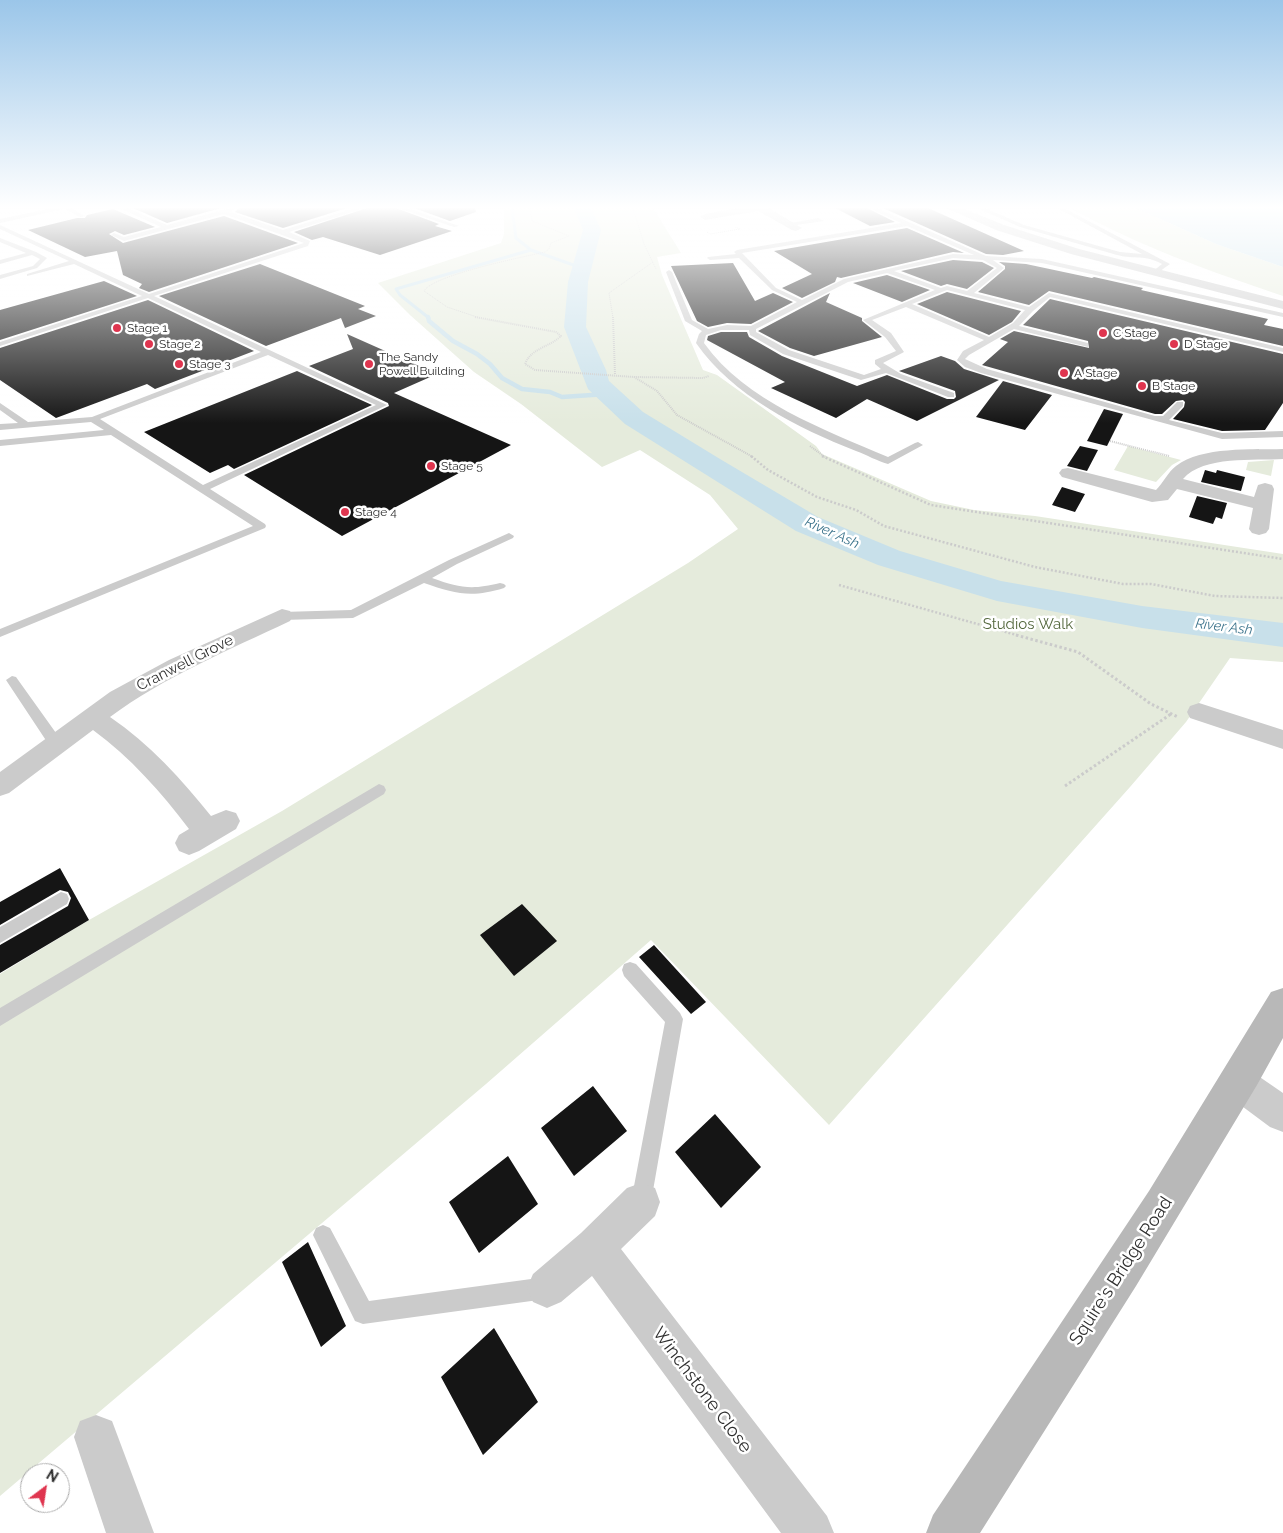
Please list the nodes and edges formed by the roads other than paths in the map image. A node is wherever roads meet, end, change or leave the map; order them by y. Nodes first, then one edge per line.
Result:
1 (112, 280) edge
2 (202, 280) edge
3 (672, 280) edge
4 (764, 280) edge
5 (848, 280) edge
6 (912, 280) edge
7 (986, 280) edge
8 (1125, 280) edge
9 (1180, 280) edge
10 (941, 290) junction
11 (969, 293) junction
12 (149, 297) junction
13 (802, 302) junction
14 (905, 304) junction
15 (1283, 305) edge
16 (1030, 308) junction
17 (1283, 315) edge
18 (1014, 327) junction
19 (752, 328) junction
20 (707, 332) junction
21 (990, 340) junction
22 (0, 344) edge
23 (1084, 345) dead end
24 (1283, 350) edge
25 (268, 352) junction
26 (886, 370) junction
27 (951, 395) dead end
28 (1180, 404) dead end
29 (0, 406) edge
30 (93, 419) junction
31 (1155, 419) junction
32 (27, 425) junction
33 (0, 427) edge
34 (111, 432) junction
35 (1283, 434) edge
36 (0, 443) edge
37 (918, 445) dead end
38 (1283, 454) edge
39 (1068, 473) dead end
40 (1173, 482) junction
41 (202, 489) junction
42 (1259, 529) dead end
43 (509, 536) dead end
44 (424, 579) junction
45 (500, 586) dead end
46 (282, 616) joint
47 (0, 634) edge
48 (12, 680) dead end
49 (1199, 712) road end
50 (93, 718) junction
51 (1283, 740) edge
52 (56, 744) junction
53 (0, 786) edge
54 (379, 790) dead end
55 (208, 832) dead end
56 (62, 900) dead end
57 (0, 936) edge
58 (630, 970) dead end
59 (1283, 1004) edge
60 (0, 1018) edge
61 (1239, 1083) junction
62 (1283, 1114) edge
63 (641, 1202) joint
64 (323, 1235) dead end
65 (595, 1247) junction
66 (547, 1288) joint
67 (96, 1438) dead end
68 (130, 1533) edge
69 (810, 1533) edge
70 (951, 1533) edge

1 - 12 lane
2 - 12 lane
3 - 20 lane
4 - 13 lane
5 - 13 lane
6 - 10 lane
7 - 11 lane
8 - 17 lane
9 - 15 street
10 - 11 lane
10 - 14 lane
11 - 16 lane
12 - 22 lane
12 - 25 lane
13 - 19 lane
14 - 21 lane
14 - 26 lane
16 - 18 lane
16 - 24 lane
18 - 21 lane
18 - 23 lane
19 - 20 lane
19 - 26 lane
20 - 37 lane
21 - 31 lane
25 - 30 lane
25 - 41 lane
26 - 27 lane
28 - 31 lane
29 - 32 lane
30 - 32 lane
30 - 34 lane
31 - 35 lane
32 - 33 lane
34 - 36 lane
34 - 41 lane
38 - 40 street
39 - 40 street
40 - 42 street
41 - 47 lane
43 - 44 lane
44 - 45 lane
44 - 46 lane
46 - 50 street, Cranwell Grove
48 - 52 lane
49 - 51 street
50 - 52 street, Cranwell Grove
50 - 55 street
52 - 53 street, Cranwell Grove
54 - 60 lane
56 - 57 lane
58 - 63 lane
59 - 61 street, Squire's Bridge Road
61 - 62 street
61 - 70 street, Squire's Bridge Road
63 - 65 street
64 - 66 lane
65 - 66 street
65 - 69 street, Winchstone Close
67 - 68 street

